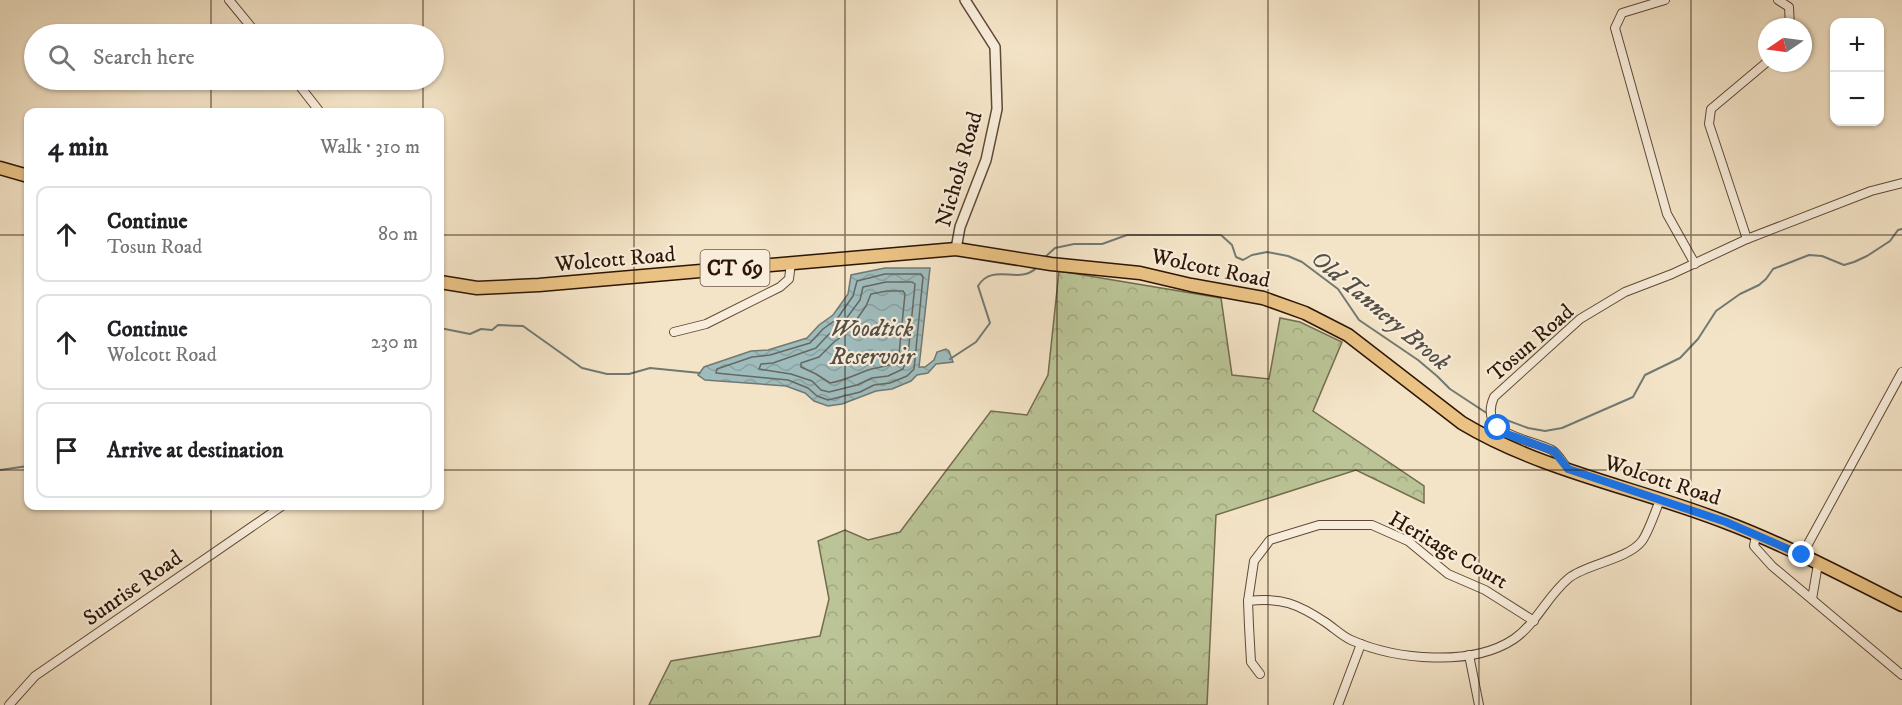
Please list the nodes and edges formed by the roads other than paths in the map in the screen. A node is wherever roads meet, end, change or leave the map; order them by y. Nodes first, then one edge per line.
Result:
1 (229, 0) edge
2 (965, 0) edge
3 (1665, 0) edge
4 (1778, 0) edge
5 (1790, 18) edge
6 (249, 24) edge
7 (1758, 70) edge
8 (303, 90) edge
9 (317, 108) edge
10 (0, 168) edge
11 (24, 175) edge
12 (1902, 183) edge
13 (1747, 239) junction
14 (956, 249) junction
15 (791, 263) junction
16 (1695, 264) junction
17 (444, 283) edge
18 (674, 332) dead end
19 (1902, 372) edge
20 (1568, 469) junction
21 (1660, 500) junction
22 (276, 510) edge
23 (1756, 535) junction
24 (1802, 555) junction
25 (1818, 564) junction
26 (1812, 599) junction
27 (1248, 601) junction
28 (1902, 605) edge
29 (1534, 621) junction
30 (1361, 644) junction
31 (1469, 655) junction
32 (1260, 674) dead end
33 (1902, 675) edge
34 (9, 705) edge
35 (1338, 705) edge
36 (1479, 705) edge

1 - 6 street
2 - 14 street, Nichols Road
3 - 16 street
4 - 5 street
7 - 13 street
8 - 9 street
10 - 11 main road
12 - 13 street, Tosun Road
13 - 16 street, Tosun Road
14 - 15 main road, Wolcott Road / CT 69
14 - 20 main road, Wolcott Road / CT 69
15 - 17 main road, Wolcott Road / CT 69
15 - 18 street
16 - 20 street, Tosun Road
19 - 24 street
20 - 21 main road, Wolcott Road / CT 69
21 - 23 main road, Wolcott Road / CT 69
21 - 29 street
22 - 34 street, Sunrise Road
23 - 24 main road, Wolcott Road / CT 69
23 - 26 street
24 - 25 main road, Wolcott Road / CT 69
25 - 26 street
25 - 28 main road, Wolcott Road / CT 69
26 - 33 street
27 - 29 street, Heritage Court
27 - 30 street
27 - 32 street, Heritage Court
29 - 31 street
30 - 31 street
30 - 35 street
31 - 36 street

